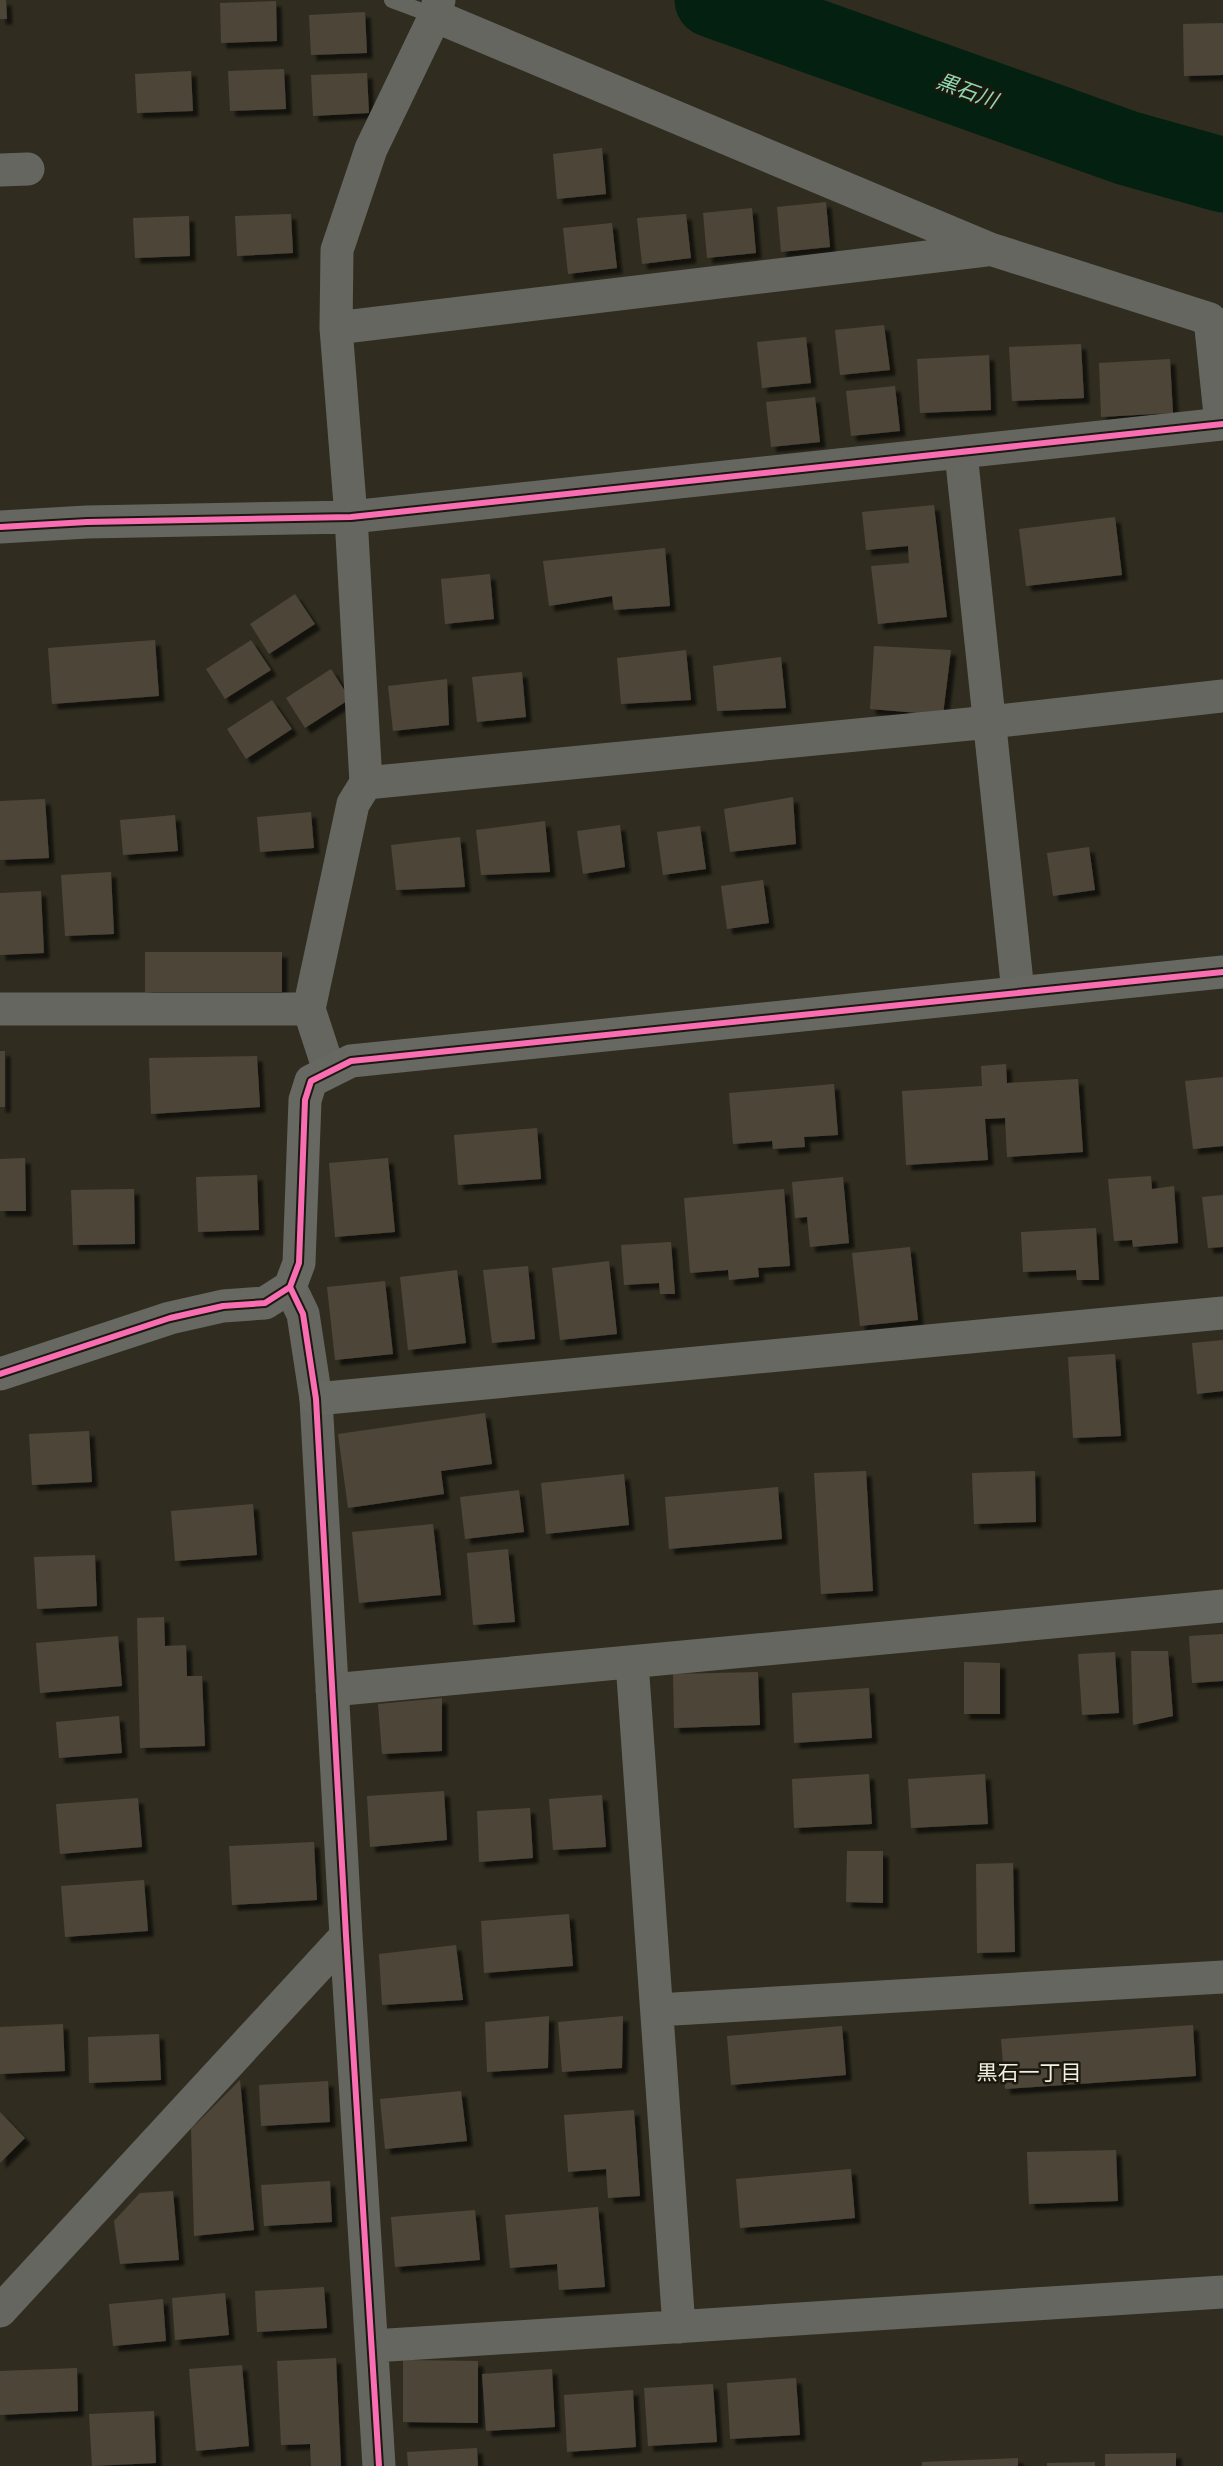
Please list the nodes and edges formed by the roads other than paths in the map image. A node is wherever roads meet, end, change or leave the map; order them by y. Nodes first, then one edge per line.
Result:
1 (392, 0) edge
2 (437, 8) edge
3 (990, 249) junction
4 (336, 328) junction
5 (1222, 424) edge
6 (961, 453) junction
7 (351, 517) junction
8 (0, 527) edge
9 (1223, 696) edge
10 (990, 722) junction
11 (366, 783) junction
12 (1223, 972) edge
13 (1018, 992) junction
14 (0, 1009) edge
15 (309, 1009) junction
16 (329, 1070) junction
17 (290, 1287) junction
18 (1223, 1313) edge
19 (0, 1374) edge
20 (316, 1399) junction
21 (1223, 1606) edge
22 (632, 1662) junction
23 (332, 1690) junction
24 (346, 1936) junction
25 (1223, 1977) edge
26 (657, 2010) junction
27 (1223, 2292) edge
28 (4, 2300) edge
29 (679, 2327) junction
30 (373, 2346) junction
31 (379, 2466) edge

1 - 2 lane
2 - 3 street
2 - 4 street
3 - 4 street
3 - 5 street
4 - 7 street
5 - 6 street
6 - 7 street
6 - 10 street
7 - 8 street
7 - 11 street
9 - 10 street
10 - 11 street
10 - 13 street
11 - 15 street
12 - 13 street
13 - 16 street
14 - 15 street
15 - 16 street
16 - 17 street
17 - 19 street
17 - 20 street
18 - 20 street
20 - 23 street
21 - 22 street
22 - 23 street
22 - 26 street
23 - 24 street
24 - 28 street
24 - 30 street
25 - 26 street
26 - 29 street
27 - 29 street
29 - 30 street
30 - 31 street

